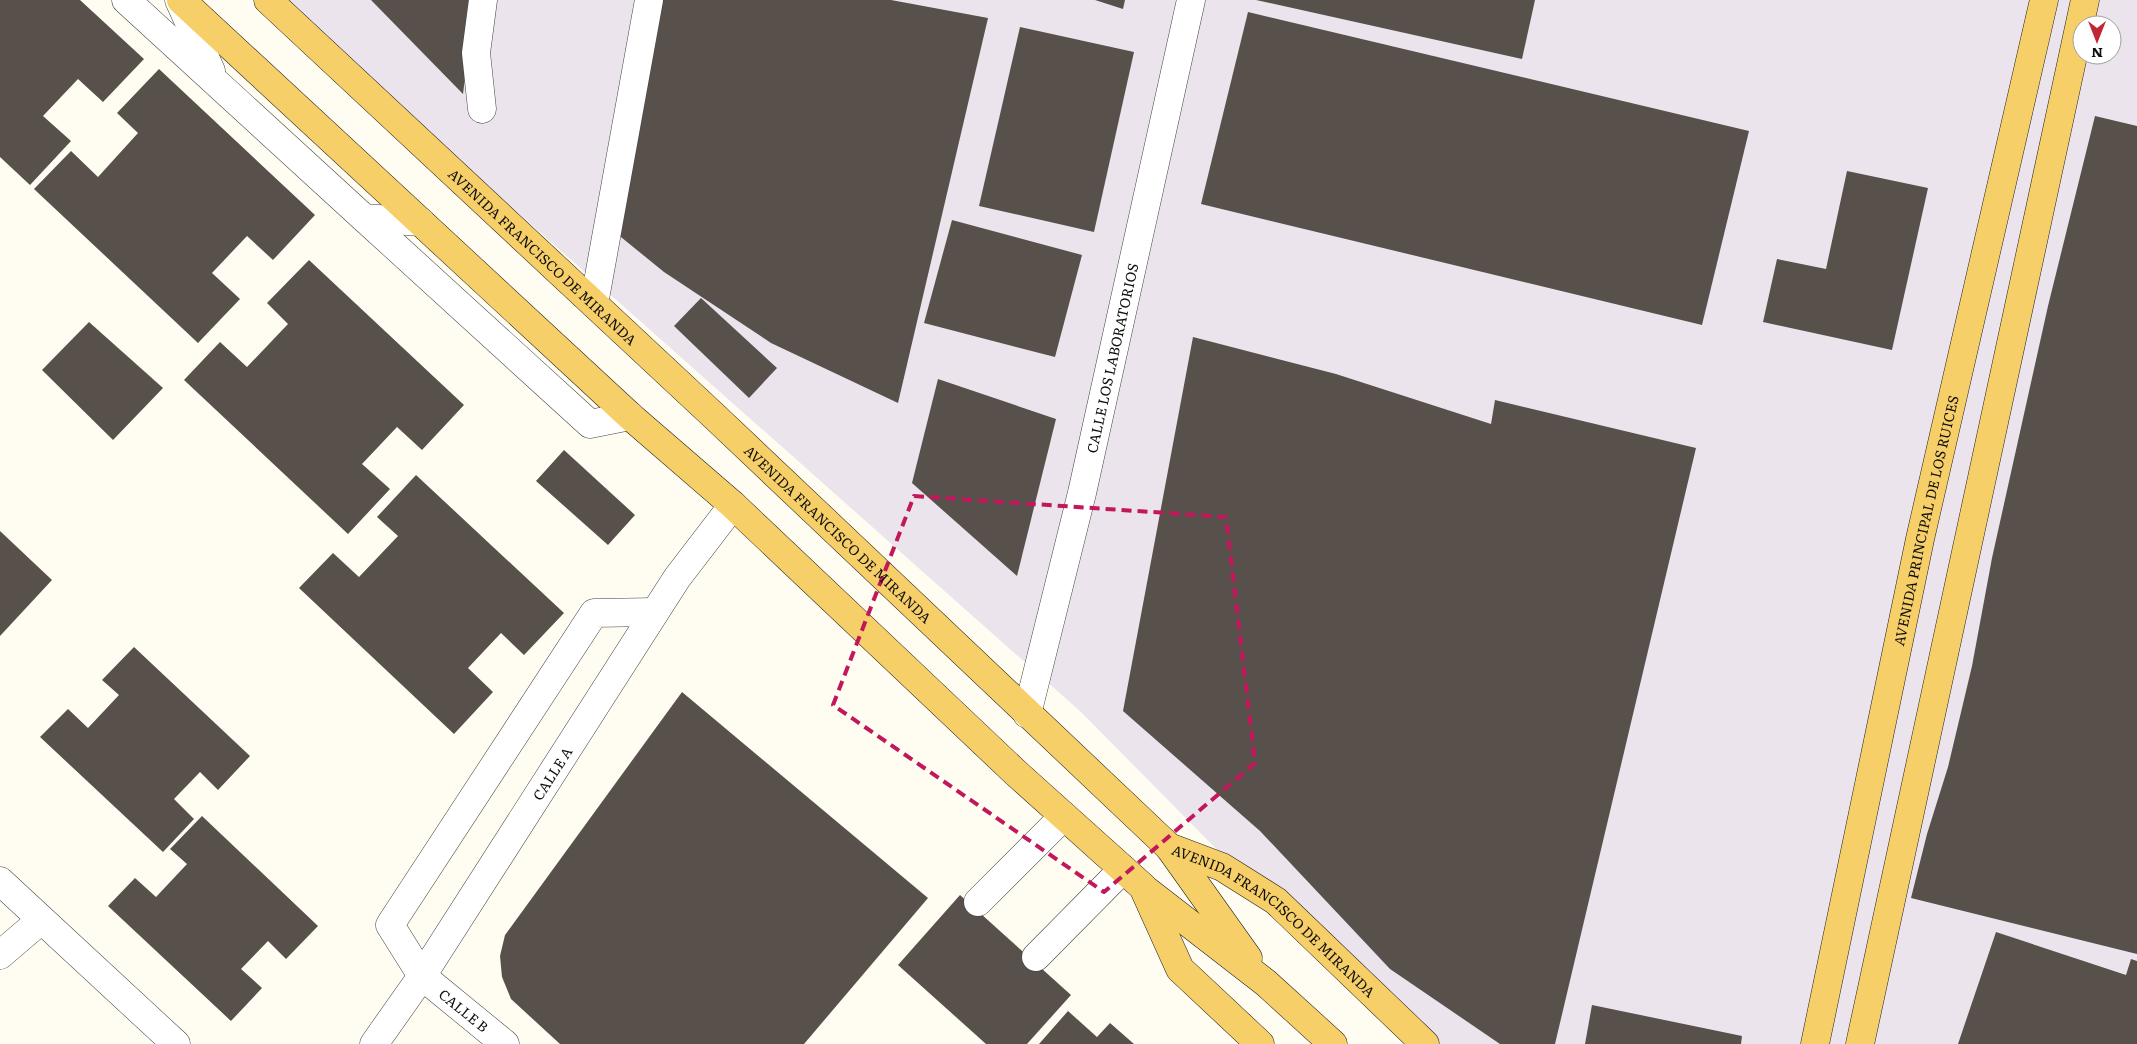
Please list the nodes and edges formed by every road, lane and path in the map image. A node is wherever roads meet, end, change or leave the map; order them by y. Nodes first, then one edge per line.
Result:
1 (126, 0) edge
2 (180, 0) edge
3 (268, 0) edge
4 (483, 0) edge
5 (649, 0) edge
6 (1191, 0) edge
7 (2044, 0) edge
8 (2084, 0) edge
9 (216, 82) junction
10 (482, 109) dead end
11 (364, 218) junction
12 (421, 222) junction
13 (594, 304) junction
14 (630, 416) junction
15 (733, 505) junction
16 (655, 612) junction
17 (1028, 714) junction
18 (1064, 816) junction
19 (1169, 847) junction
20 (1123, 869) junction
21 (0, 881) edge
22 (1143, 887) junction
23 (978, 902) dead end
24 (41, 920) junction
25 (0, 955) edge
26 (1036, 957) dead end
27 (422, 976) junction
28 (1266, 983) junction
29 (176, 1044) edge
30 (374, 1044) edge
31 (505, 1044) edge
32 (1260, 1044) edge
33 (1333, 1044) edge
34 (1425, 1044) edge
35 (1815, 1044) edge
36 (1860, 1044) edge

1 - 9 street
2 - 9 street
2 - 12 main road
3 - 13 main road, AVENIDA FRANCISCO DE MIRANDA
4 - 10 street
5 - 13 street
6 - 17 street, CALLE LOS LABORATORIOS
7 - 35 main road, AVENIDA PRINCIPAL DE LOS RUICES
8 - 36 main road
9 - 11 street
11 - 12 street
11 - 14 street
12 - 14 main road
13 - 17 main road, AVENIDA FRANCISCO DE MIRANDA
14 - 15 main road
15 - 16 street, CALLE A
15 - 18 main road
16 - 27 street, CALLE A
16 - 27 street, CALLE B
17 - 19 main road, AVENIDA FRANCISCO DE MIRANDA
18 - 20 main road
18 - 23 street
19 - 28 main road
19 - 34 main road, AVENIDA FRANCISCO DE MIRANDA
20 - 22 main road
20 - 26 street
21 - 24 street
22 - 28 main road
22 - 32 main road
24 - 25 street
24 - 29 street
27 - 30 street, CALLE A
27 - 31 street, CALLE B
28 - 33 main road

